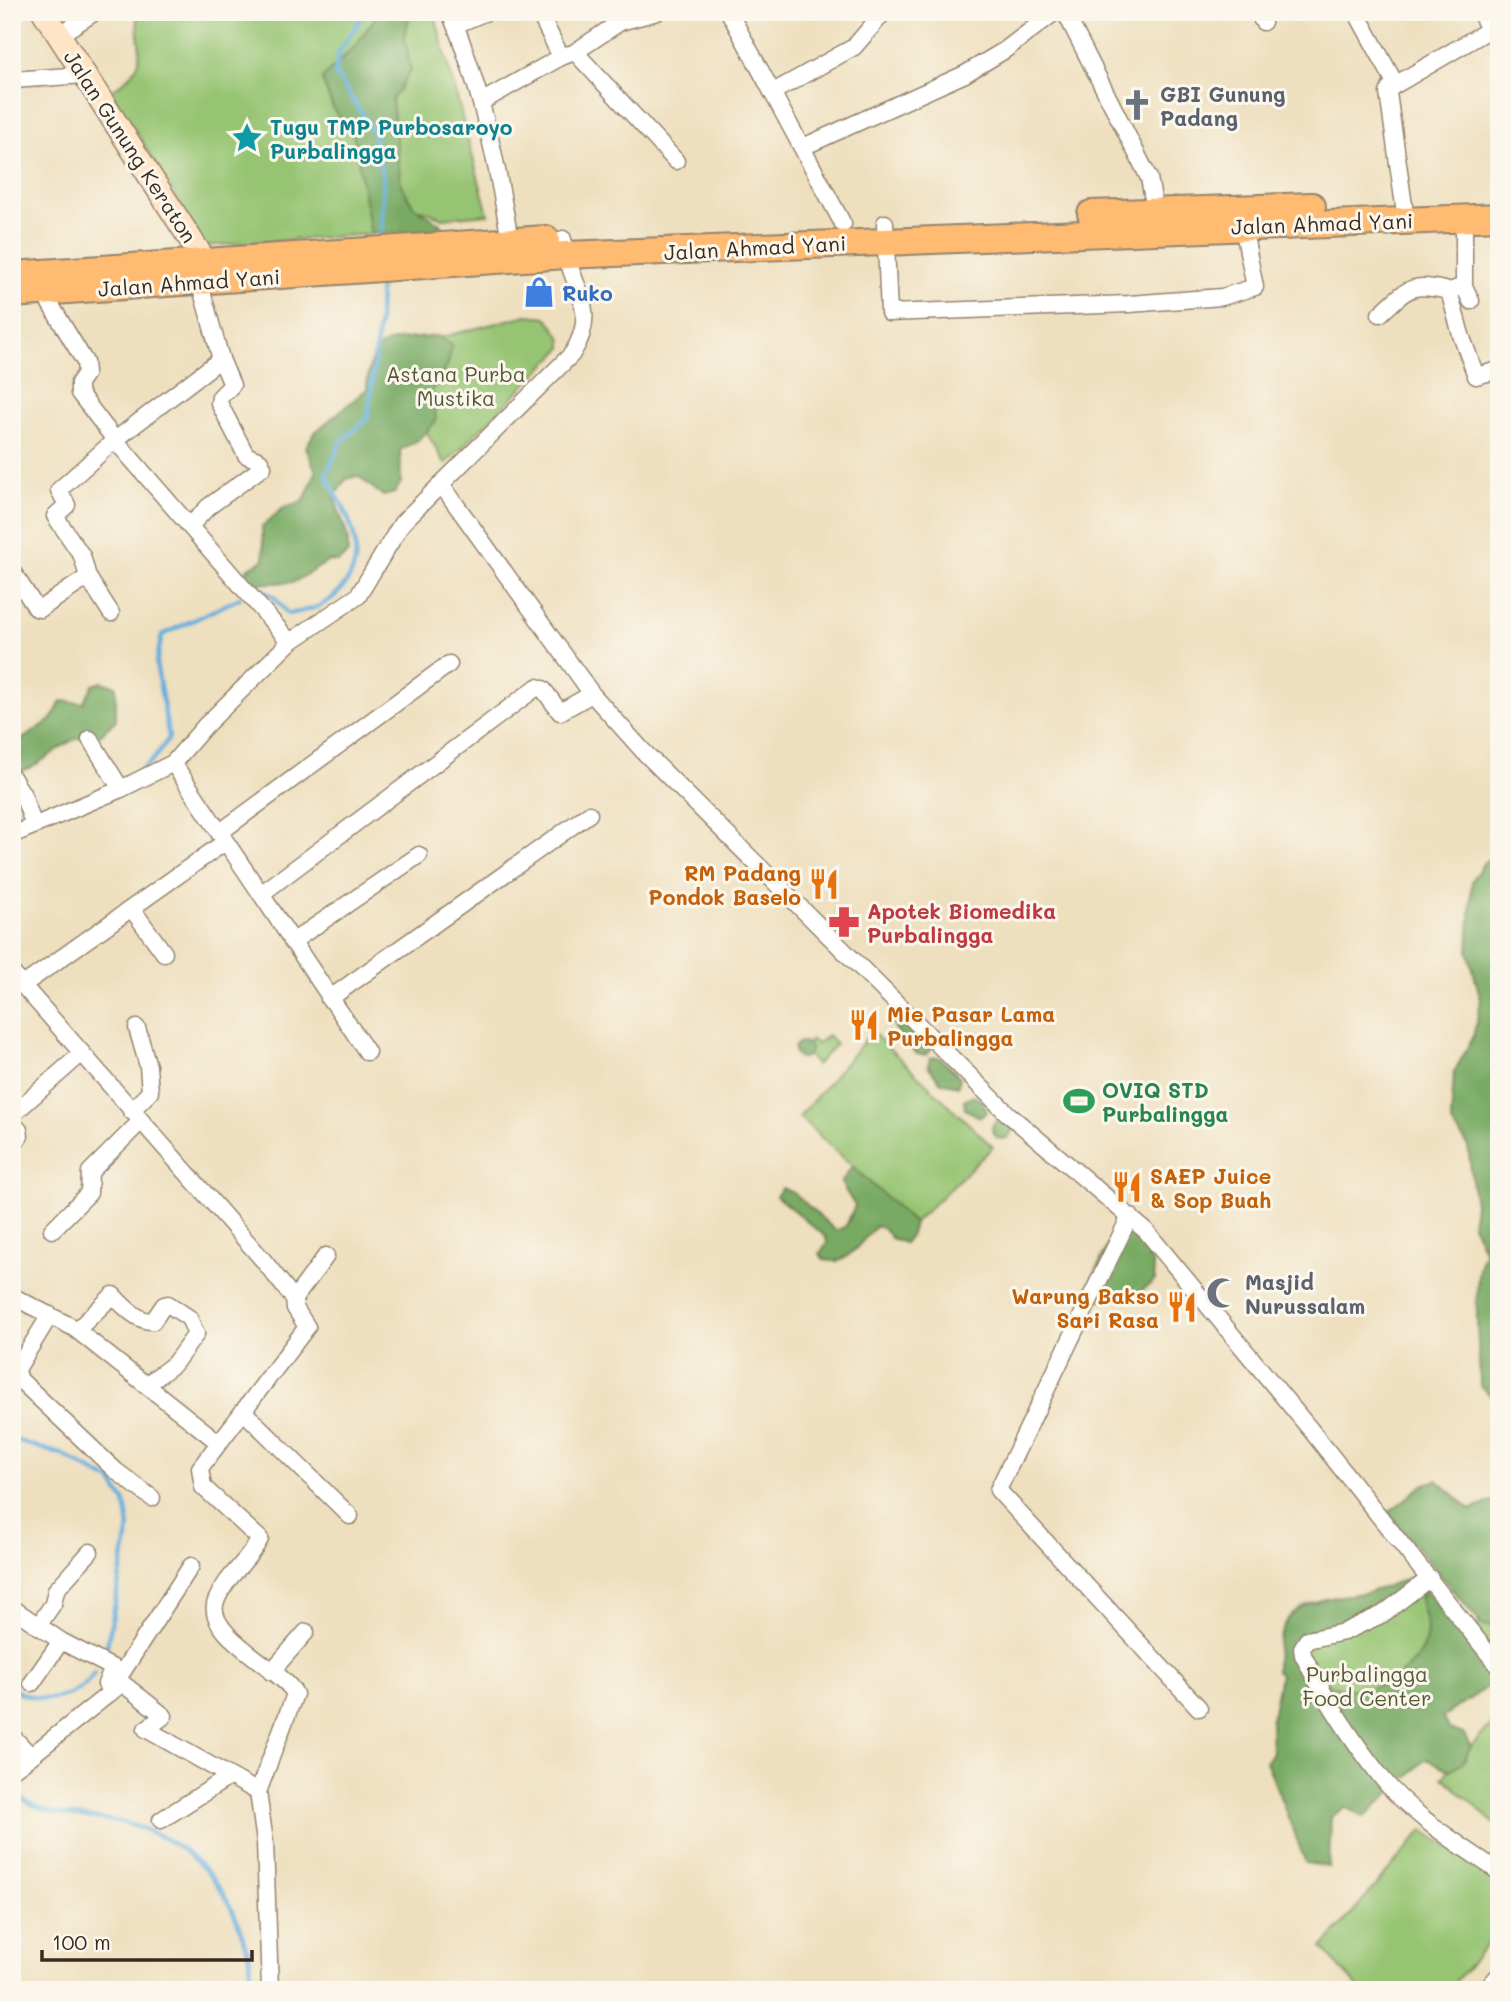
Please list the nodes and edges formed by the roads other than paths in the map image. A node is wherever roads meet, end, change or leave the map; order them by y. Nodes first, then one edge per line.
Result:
1 (44, 12) edge
2 (95, 12) edge
3 (485, 12) edge
4 (539, 12) edge
5 (657, 12) edge
6 (729, 12) edge
7 (884, 12) edge
8 (1055, 12) edge
9 (1065, 12) edge
10 (1356, 12) edge
11 (1480, 12) edge
12 (453, 19) edge
13 (1494, 27) edge
14 (59, 35) junction
15 (568, 55) junction
16 (85, 75) junction
17 (12, 80) edge
18 (1395, 83) junction
19 (773, 92) junction
20 (482, 101) junction
21 (803, 147) junction
22 (676, 161) dead end
23 (1499, 198) edge
24 (1405, 211) junction
25 (1255, 217) junction
26 (1499, 217) edge
27 (1464, 218) junction
28 (1157, 221) junction
29 (842, 224) junction
30 (886, 232) junction
31 (510, 241) junction
32 (565, 247) junction
33 (376, 259) junction
34 (207, 274) junction
35 (12, 275) edge
36 (1457, 288) junction
37 (43, 292) junction
38 (12, 294) edge
39 (1471, 301) dead end
40 (1380, 314) dead end
41 (221, 359) junction
42 (1499, 370) edge
43 (116, 440) junction
44 (441, 484) junction
45 (190, 526) junction
46 (12, 571) edge
47 (88, 577) junction
48 (111, 612) dead end
49 (290, 642) junction
50 (449, 664) dead end
51 (592, 694) junction
52 (90, 739) dead end
53 (173, 763) junction
54 (12, 777) edge
55 (118, 785) junction
56 (589, 814) dead end
57 (32, 820) junction
58 (12, 835) edge
59 (222, 837) junction
60 (419, 855) dead end
61 (261, 894) junction
62 (132, 909) junction
63 (292, 942) junction
64 (164, 953) dead end
65 (18, 979) edge
66 (329, 999) junction
67 (137, 1028) dead end
68 (367, 1052) dead end
69 (82, 1053) junction
70 (12, 1115) edge
71 (135, 1116) junction
72 (12, 1123) edge
73 (12, 1147) edge
74 (1130, 1216) junction
75 (52, 1230) dead end
76 (326, 1256) dead end
77 (12, 1296) edge
78 (294, 1299) junction
79 (50, 1315) junction
80 (77, 1331) junction
81 (146, 1385) junction
82 (243, 1411) junction
83 (218, 1442) junction
84 (152, 1498) dead end
85 (350, 1516) dead end
86 (90, 1552) dead end
87 (191, 1566) dead end
88 (1430, 1578) junction
89 (12, 1608) edge
90 (38, 1626) junction
91 (306, 1632) dead end
92 (61, 1641) junction
93 (1499, 1667) edge
94 (113, 1668) junction
95 (271, 1672) junction
96 (32, 1683) dead end
97 (110, 1693) junction
98 (1199, 1708) dead end
99 (12, 1736) edge
100 (31, 1756) junction
101 (12, 1770) edge
102 (229, 1777) junction
103 (258, 1792) junction
104 (161, 1820) dead end
105 (1499, 1872) edge
106 (1499, 1975) edge
107 (270, 1990) edge
108 (1486, 1990) edge

1 - 14 street, Jalan Gunung Keraton
2 - 14 street
3 - 12 street
4 - 15 street
5 - 15 street
6 - 19 street
7 - 19 street
8 - 21 street
9 - 28 street
10 - 18 street
11 - 13 street
12 - 20 street
13 - 18 street
14 - 16 street, Jalan Gunung Keraton
15 - 20 street
15 - 22 street
16 - 17 street
16 - 34 street, Jalan Gunung Keraton
18 - 24 street
19 - 21 street
20 - 31 street
21 - 29 street
23 - 24 main road, Jalan Ahmad Yani
24 - 25 main road, Jalan Ahmad Yani
24 - 27 main road, Jalan Ahmad Yani
25 - 28 main road, Jalan Ahmad Yani
25 - 30 street
26 - 27 main road, Jalan Ahmad Yani
27 - 36 street
28 - 30 main road, Jalan Ahmad Yani
29 - 30 main road, Jalan Ahmad Yani
29 - 32 main road, Jalan Ahmad Yani
30 - 32 main road, Jalan Ahmad Yani
31 - 32 main road, Jalan Ahmad Yani
31 - 33 main road, Jalan Ahmad Yani
32 - 33 main road, Jalan Ahmad Yani
32 - 44 street
33 - 34 main road, Jalan Ahmad Yani
34 - 35 main road, Jalan Ahmad Yani
34 - 37 main road, Jalan Ahmad Yani
34 - 41 street
36 - 39 street
36 - 40 street
36 - 42 street
37 - 38 main road, Jalan Ahmad Yani
37 - 43 street
41 - 43 street
41 - 45 street
43 - 45 street
43 - 47 street
44 - 49 street
44 - 51 street
45 - 49 street
46 - 47 street
47 - 48 street
49 - 53 street
50 - 59 street
51 - 61 street
51 - 74 street
52 - 55 street
53 - 55 street
53 - 59 street
54 - 57 street
55 - 57 street
56 - 66 street
57 - 58 street
59 - 61 street
59 - 62 street
60 - 63 street
61 - 63 street
62 - 64 street
62 - 65 street
63 - 66 street
65 - 69 street
66 - 68 street
67 - 71 street
69 - 70 street
69 - 71 street
71 - 75 street
71 - 78 street
72 - 73 street
74 - 88 street
74 - 98 street
76 - 78 street
77 - 79 street
78 - 82 street
79 - 80 street
79 - 84 street
80 - 81 street
80 - 81 street
81 - 83 street
82 - 83 street
82 - 85 street
83 - 95 street
86 - 90 street
87 - 94 street
88 - 93 street
88 - 105 street
89 - 90 street
90 - 92 street
91 - 95 street
92 - 94 street
92 - 96 street
94 - 97 street
95 - 103 street
97 - 100 street
97 - 102 street
99 - 100 street
100 - 101 street
102 - 103 street
102 - 104 street
103 - 107 street
106 - 108 street

